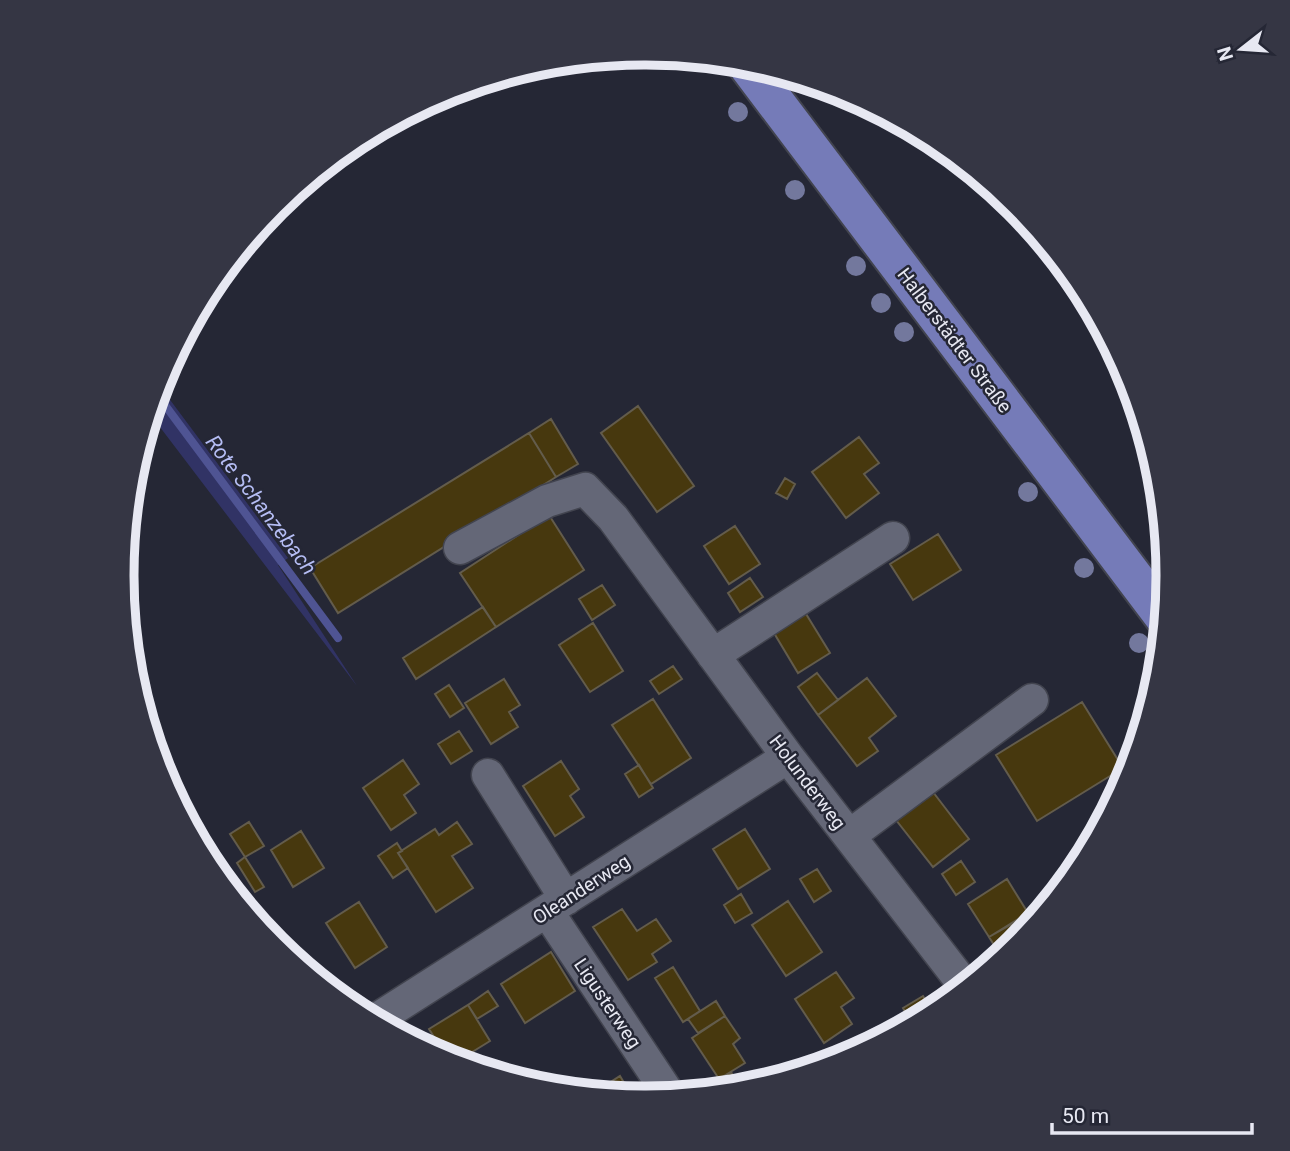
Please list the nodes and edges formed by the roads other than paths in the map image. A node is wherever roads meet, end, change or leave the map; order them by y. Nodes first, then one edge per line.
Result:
1 (757, 78) edge
2 (893, 538) dead end
3 (460, 548) dead end
4 (1155, 605) edge
5 (713, 655) junction
6 (1032, 700) dead end
7 (788, 757) junction
8 (488, 775) dead end
9 (849, 836) junction
10 (556, 905) junction
11 (959, 978) edge
12 (384, 1014) edge
13 (664, 1085) edge

1 - 4 main road, Halberstädter Straße
2 - 5 street
3 - 5 street, Holunderweg
5 - 7 street, Holunderweg
6 - 9 street
7 - 9 street, Holunderweg
7 - 10 street, Oleanderweg
8 - 10 street, Ligusterweg
9 - 11 street, Holunderweg
10 - 12 street, Oleanderweg
10 - 13 street, Ligusterweg

